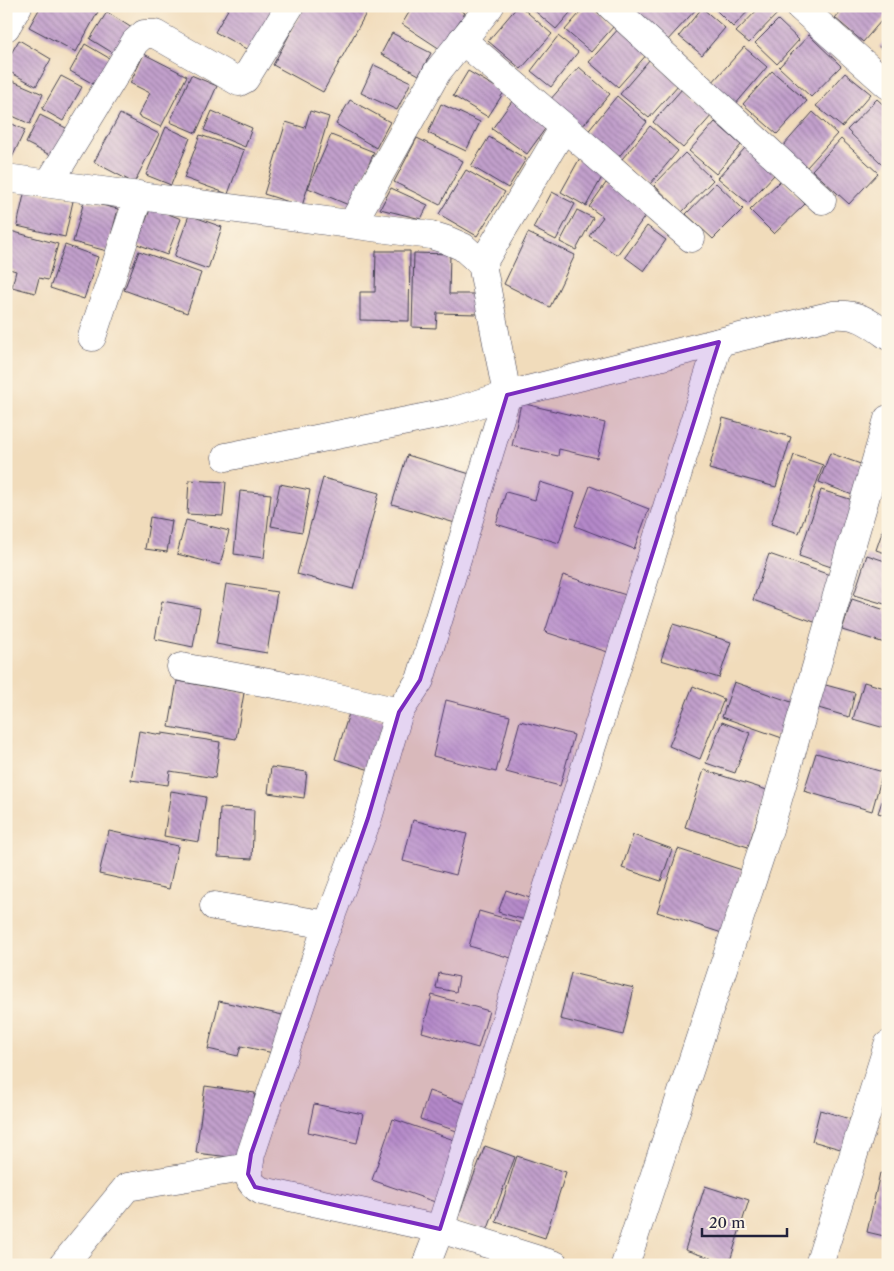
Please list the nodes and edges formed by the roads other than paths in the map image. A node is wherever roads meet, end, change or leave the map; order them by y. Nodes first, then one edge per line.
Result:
1 (18, 6) edge
2 (290, 6) edge
3 (490, 6) edge
4 (610, 6) edge
5 (800, 6) edge
6 (6, 26) edge
7 (462, 40) junction
8 (888, 85) edge
9 (564, 127) junction
10 (6, 179) edge
11 (50, 183) junction
12 (139, 195) junction
13 (822, 200) dead end
14 (352, 224) junction
15 (691, 238) dead end
16 (482, 264) junction
17 (888, 336) edge
18 (92, 337) dead end
19 (719, 342) junction
20 (507, 395) junction
21 (888, 419) edge
22 (226, 457) dead end
23 (181, 666) dead end
24 (399, 712) junction
25 (214, 906) dead end
26 (328, 925) junction
27 (888, 1045) edge
28 (249, 1166) junction
29 (440, 1228) junction
30 (63, 1265) edge
31 (426, 1265) edge
32 (555, 1265) edge
33 (625, 1265) edge
34 (819, 1265) edge

1 - 6 street
2 - 11 street
3 - 7 street
4 - 13 street
5 - 8 street
7 - 9 street
7 - 14 street
9 - 15 street
9 - 16 street
10 - 11 street
11 - 12 street
12 - 14 street
12 - 18 street
14 - 16 street
16 - 20 street
17 - 19 street
19 - 20 street
19 - 29 street
20 - 22 street
20 - 24 street
21 - 33 street
23 - 24 street
24 - 26 street
25 - 26 street
26 - 28 street
27 - 34 street
28 - 29 street
28 - 30 street
29 - 31 street
29 - 32 street

